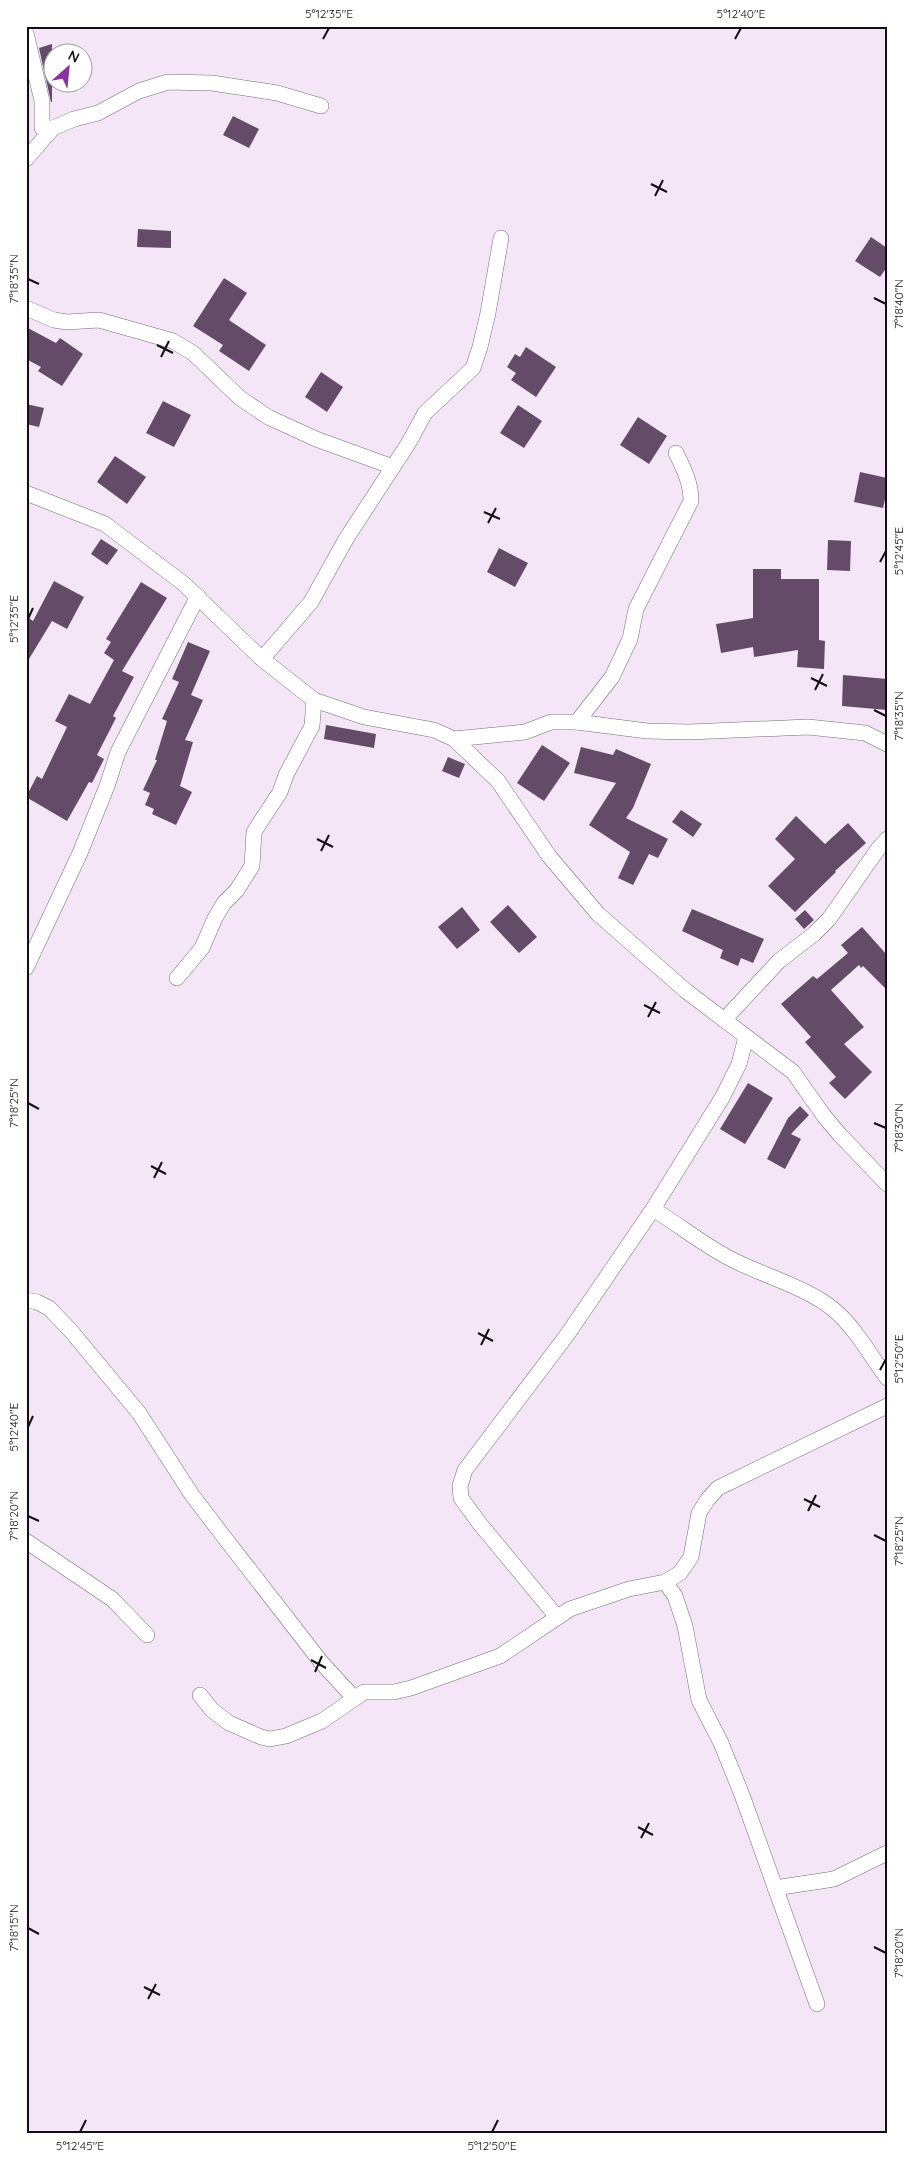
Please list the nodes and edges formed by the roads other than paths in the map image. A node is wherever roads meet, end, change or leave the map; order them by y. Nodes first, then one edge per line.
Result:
1 (26, 32) edge
2 (29, 64) edge
3 (321, 106) dead end
4 (53, 128) junction
5 (26, 159) edge
6 (501, 238) dead end
7 (26, 308) edge
8 (676, 453) dead end
9 (393, 467) junction
10 (26, 493) edge
11 (198, 596) junction
12 (262, 659) junction
13 (314, 700) junction
14 (577, 722) junction
15 (887, 731) edge
16 (865, 733) junction
17 (454, 739) junction
18 (887, 744) edge
19 (887, 839) edge
20 (26, 968) edge
21 (177, 978) dead end
22 (724, 1020) junction
23 (746, 1037) junction
24 (887, 1184) edge
25 (653, 1209) junction
26 (26, 1300) edge
27 (887, 1378) edge
28 (887, 1406) edge
29 (26, 1541) edge
30 (665, 1582) junction
31 (557, 1617) junction
32 (147, 1635) dead end
33 (200, 1695) dead end
34 (354, 1698) junction
35 (887, 1853) edge
36 (775, 1888) junction
37 (817, 2004) dead end

1 - 2 street
2 - 4 street
3 - 4 street
4 - 5 street
6 - 9 street
7 - 9 street
8 - 14 street
9 - 12 street
10 - 11 street
11 - 12 street
11 - 20 street
12 - 13 street
13 - 17 street
13 - 21 street
14 - 16 street
14 - 17 street
15 - 16 street
16 - 18 street
17 - 22 street
19 - 22 street
22 - 23 street
23 - 24 street
23 - 25 street
25 - 27 street
25 - 31 street
26 - 34 street
28 - 30 street
29 - 32 street
30 - 31 street
30 - 36 street
31 - 34 street
33 - 34 street
35 - 36 street
36 - 37 street

